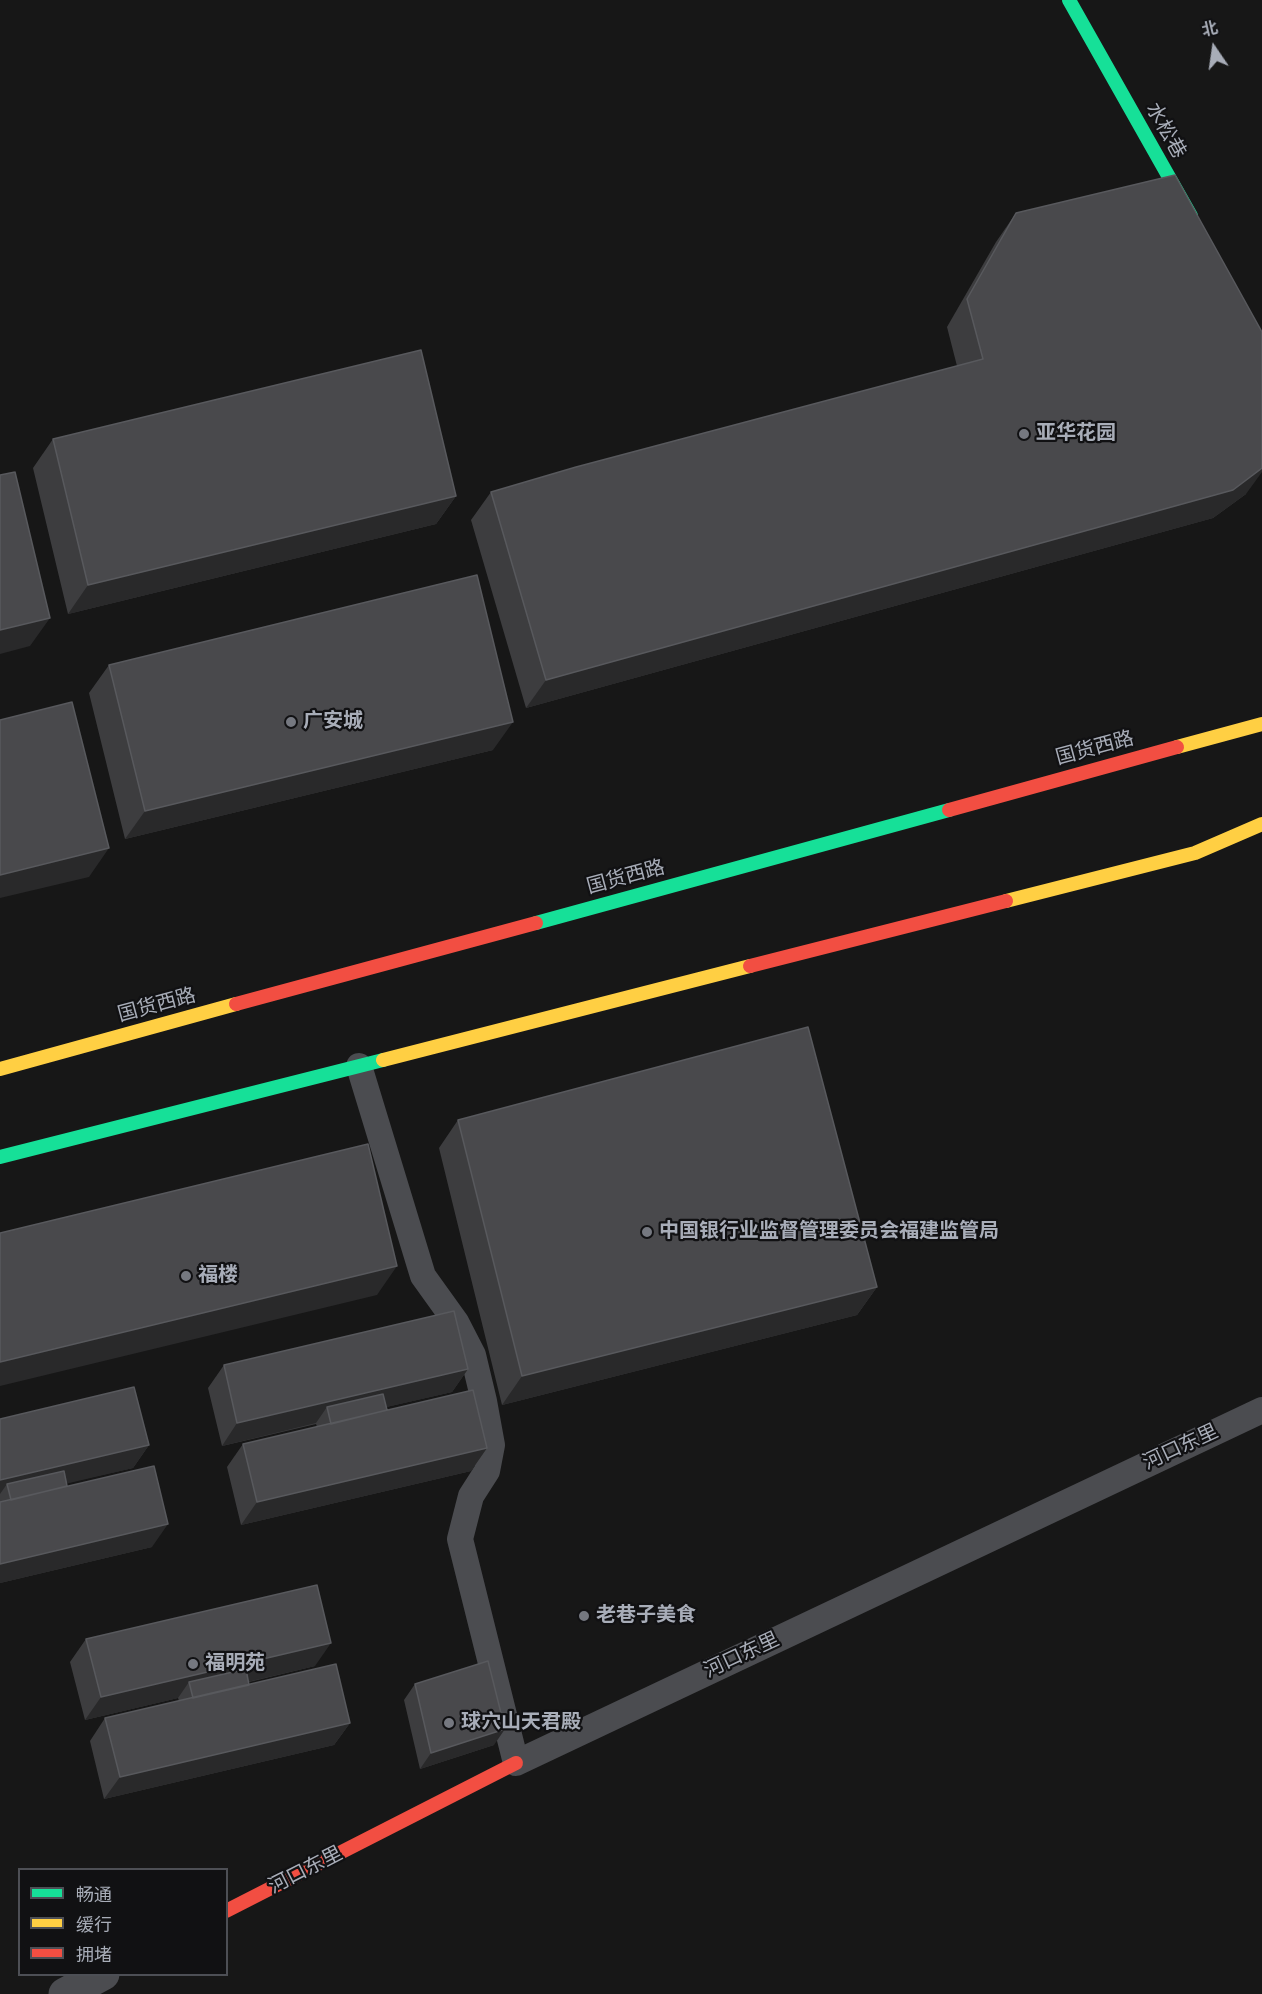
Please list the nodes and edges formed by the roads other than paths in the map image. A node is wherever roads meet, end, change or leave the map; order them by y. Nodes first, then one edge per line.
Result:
1 (1069, 0) edge
2 (1198, 229) edge
3 (1262, 724) edge
4 (1262, 824) edge
5 (360, 1066) junction
6 (0, 1070) edge
7 (0, 1157) edge
8 (1262, 1410) edge
9 (516, 1763) junction
10 (228, 1910) edge
11 (99, 1976) edge
12 (65, 1994) edge

1 - 2 main road, 水松巷
3 - 6 main road, 国货西路
4 - 5 main road
5 - 7 main road
5 - 9 lane
8 - 9 lane, 河口东里
9 - 10 main road, 河口东里
11 - 12 street

